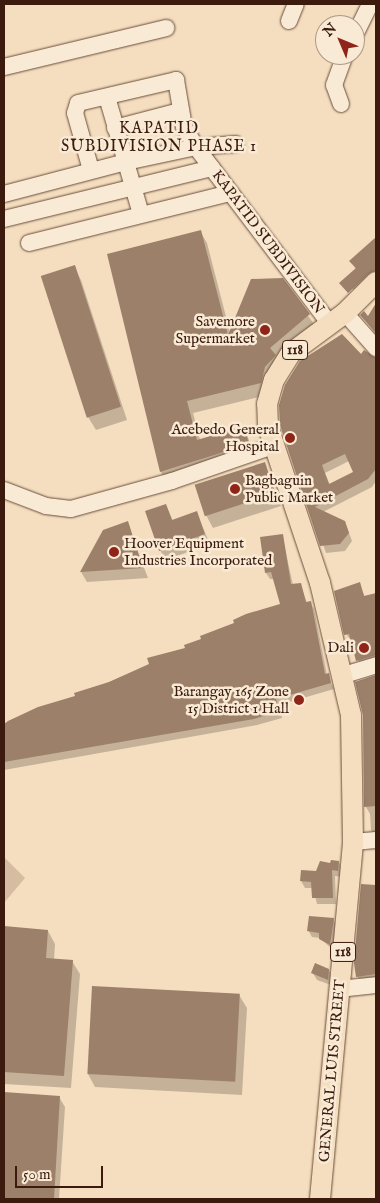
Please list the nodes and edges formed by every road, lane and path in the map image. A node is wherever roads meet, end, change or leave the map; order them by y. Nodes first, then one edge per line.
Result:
1 (296, 4) edge
2 (289, 21) dead end
3 (166, 28) dead end
4 (341, 65) edge
5 (4, 67) edge
6 (106, 97) junction
7 (341, 104) dead end
8 (180, 111) junction
9 (116, 128) junction
10 (236, 144) dead end
11 (196, 147) junction
12 (126, 162) junction
13 (212, 168) junction
14 (91, 170) junction
15 (133, 187) junction
16 (230, 192) junction
17 (4, 194) edge
18 (141, 214) junction
19 (4, 219) edge
20 (30, 244) dead end
21 (376, 282) edge
22 (337, 318) junction
23 (376, 348) edge
24 (273, 446) junction
25 (4, 490) edge
26 (376, 666) edge
27 (344, 675) junction
28 (376, 840) edge
29 (353, 842) junction
30 (376, 985) edge
31 (339, 990) junction
32 (320, 1199) edge

1 - 2 street
3 - 5 street
4 - 7 street
6 - 8 street, KAPATID SUBDIVISION
6 - 9 street
6 - 14 street
8 - 9 street
8 - 11 street, KAPATID SUBDIVISION
9 - 12 street
10 - 11 street
11 - 12 street
11 - 13 street, KAPATID SUBDIVISION
12 - 14 street
12 - 15 street
13 - 15 street
13 - 16 street, KAPATID SUBDIVISION
14 - 17 street
15 - 18 street
15 - 19 street
16 - 18 street
16 - 22 street, KAPATID SUBDIVISION
18 - 20 street
21 - 22 main road, GENERAL LUIS STREET / 118
22 - 23 street, KAPATID SUBDIVISION
22 - 24 main road, GENERAL LUIS STREET / 118
24 - 25 street
24 - 27 main road, GENERAL LUIS STREET / 118
26 - 27 street
27 - 29 main road, GENERAL LUIS STREET / 118
28 - 29 street
29 - 31 main road, GENERAL LUIS STREET / 118
30 - 31 street
31 - 32 main road, GENERAL LUIS STREET / 118

